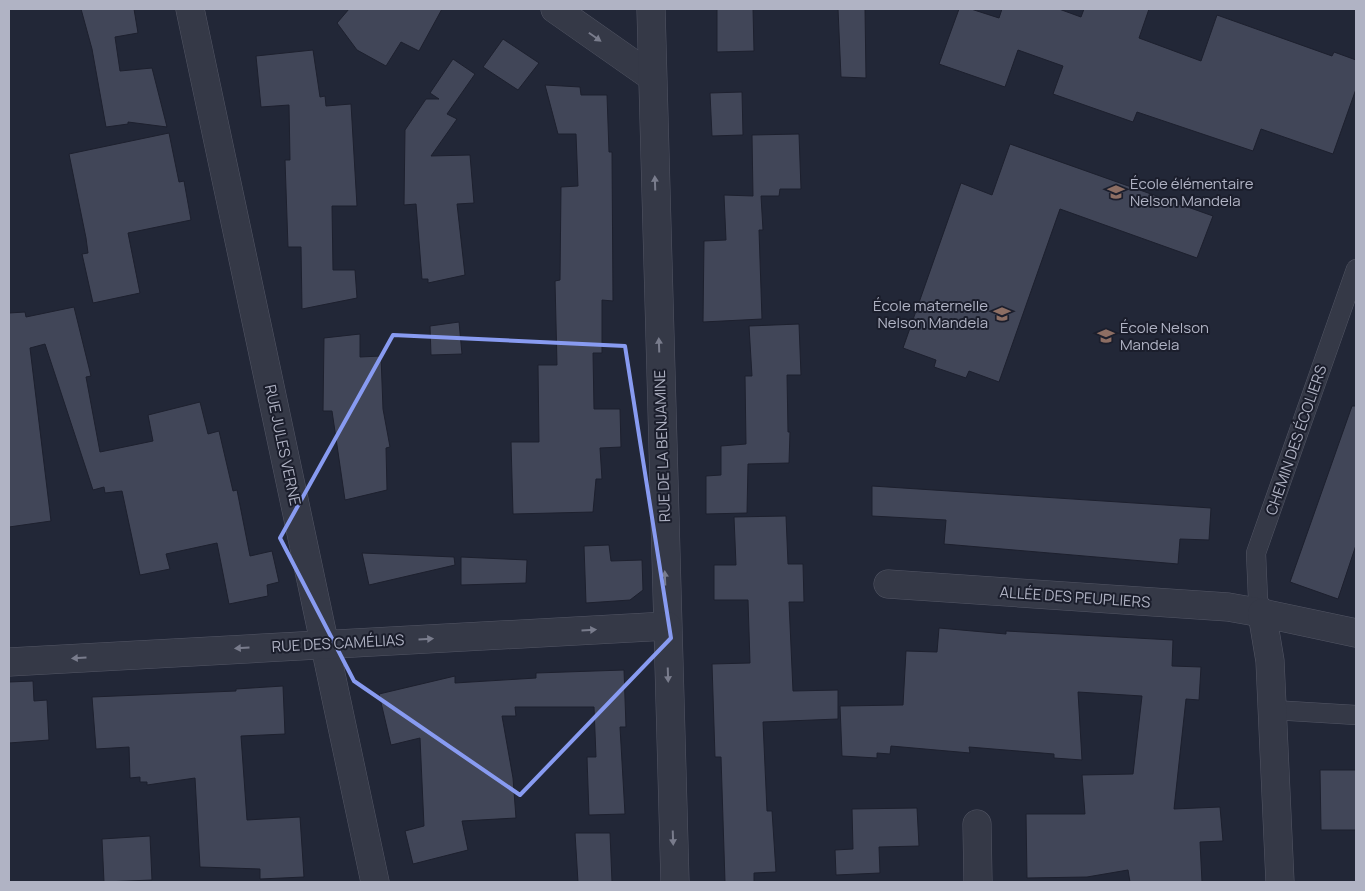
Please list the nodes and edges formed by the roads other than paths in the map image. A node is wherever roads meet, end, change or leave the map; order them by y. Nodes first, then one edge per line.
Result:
1 (190, 9) edge
2 (555, 9) edge
3 (651, 9) edge
4 (652, 77) junction
5 (1356, 269) edge
6 (888, 584) dead end
7 (1262, 613) junction
8 (667, 626) junction
9 (1356, 633) edge
10 (325, 644) junction
11 (9, 662) edge
12 (1273, 710) junction
13 (1356, 714) edge
14 (977, 824) dead end
15 (375, 882) edge
16 (675, 882) edge
17 (978, 882) edge
18 (1280, 882) edge

1 - 10 street, RUE JULES VERNE
2 -> 4 street
3 - 4 street, RUE DE LA BENJAMINE
8 -> 4 street, RUE DE LA BENJAMINE
5 - 7 lane, CHEMIN DES ÉCOLIERS
6 - 7 street, ALLÉE DES PEUPLIERS
7 - 9 street, ALLÉE DES PEUPLIERS
7 - 12 street
10 -> 8 street, RUE DES CAMÉLIAS
8 -> 16 street, RUE DE LA BENJAMINE
10 -> 11 street, RUE DES CAMÉLIAS
10 - 15 street, RUE JULES VERNE
12 - 13 lane
12 - 18 street
14 - 17 street

